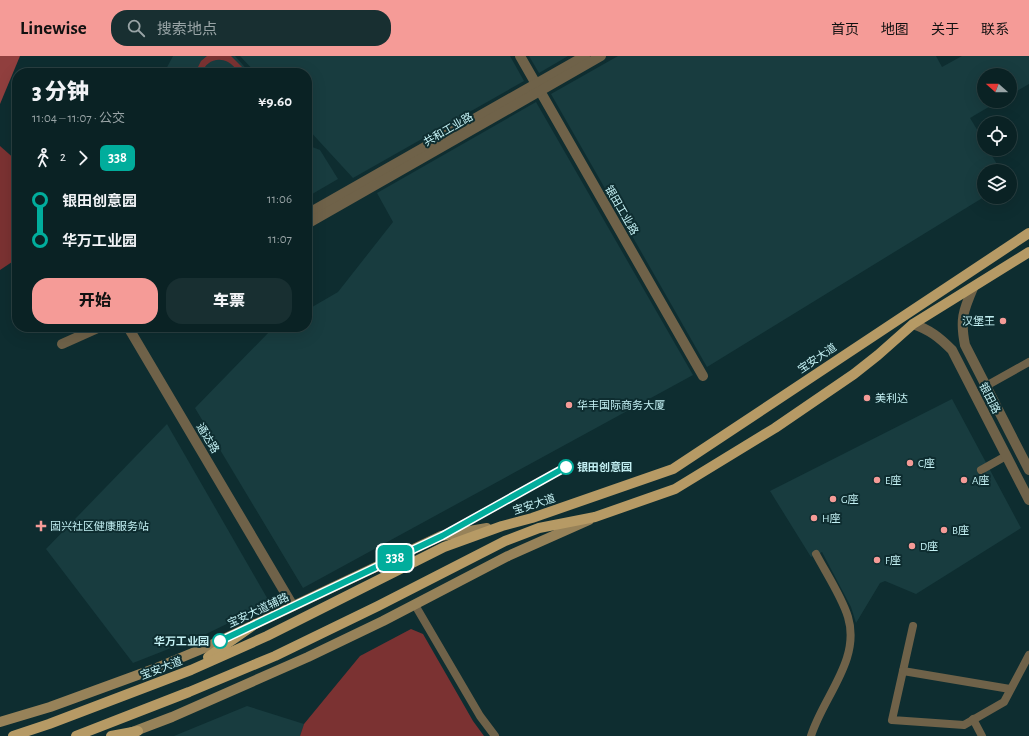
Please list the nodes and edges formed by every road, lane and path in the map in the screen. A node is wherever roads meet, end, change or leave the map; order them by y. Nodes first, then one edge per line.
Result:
1 (520, 56) edge
2 (585, 56) edge
3 (601, 56) edge
4 (538, 88) junction
5 (312, 211) edge
6 (312, 221) edge
7 (1029, 233) edge
8 (1029, 252) edge
9 (973, 288) junction
10 (913, 324) junction
11 (75, 332) edge
12 (86, 332) edge
13 (131, 332) edge
14 (137, 332) edge
15 (965, 345) junction
16 (142, 350) junction
17 (952, 350) junction
18 (1029, 362) edge
19 (703, 376) dead end
20 (986, 386) junction
21 (1006, 456) junction
22 (982, 470) dead end
23 (1029, 470) edge
24 (1029, 500) edge
25 (595, 517) junction
26 (502, 526) junction
27 (816, 554) dead end
28 (415, 605) junction
29 (293, 606) junction
30 (255, 624) junction
31 (913, 626) dead end
32 (1029, 655) edge
33 (191, 670) junction
34 (903, 671) junction
35 (1010, 689) junction
36 (973, 719) junction
37 (0, 722) edge
38 (138, 731) junction
39 (13, 736) edge
40 (76, 736) edge
41 (111, 736) edge
42 (122, 736) edge
43 (495, 736) edge
44 (811, 736) edge
45 (982, 736) edge

1 - 4 street, 银田工业路
2 - 4 street, 共和工业路
3 - 4 street, 共和工业路
4 - 5 street, 共和工业路
4 - 6 street, 共和工业路
4 - 19 street, 银田工业路
7 - 26 main road, 宝安大道
8 - 9 main road
9 - 10 main road
9 - 15 street, 银田路
10 - 17 street, 银田路
10 - 25 main road
11 - 12 street
13 - 16 street, 通达路
14 - 16 street
15 - 17 street
15 - 20 street, 银田路
16 - 29 street, 通达路
17 - 21 street, 银田路
18 - 20 street
20 - 23 street, 银田路
21 - 22 street
21 - 24 street, 银田路
25 - 28 main road
25 - 40 main road
26 - 29 main road, 宝安大道辅路
26 - 33 main road, 宝安大道
27 - 44 street
28 - 38 main road
28 - 43 street
29 - 30 main road, 宝安大道辅路
30 - 33 main road
30 - 37 main road, 宝安大道辅路
31 - 34 street
32 - 35 street
33 - 39 main road, 宝安大道
34 - 35 street
34 - 36 street
35 - 36 street
36 - 45 street
38 - 41 main road
38 - 42 main road

